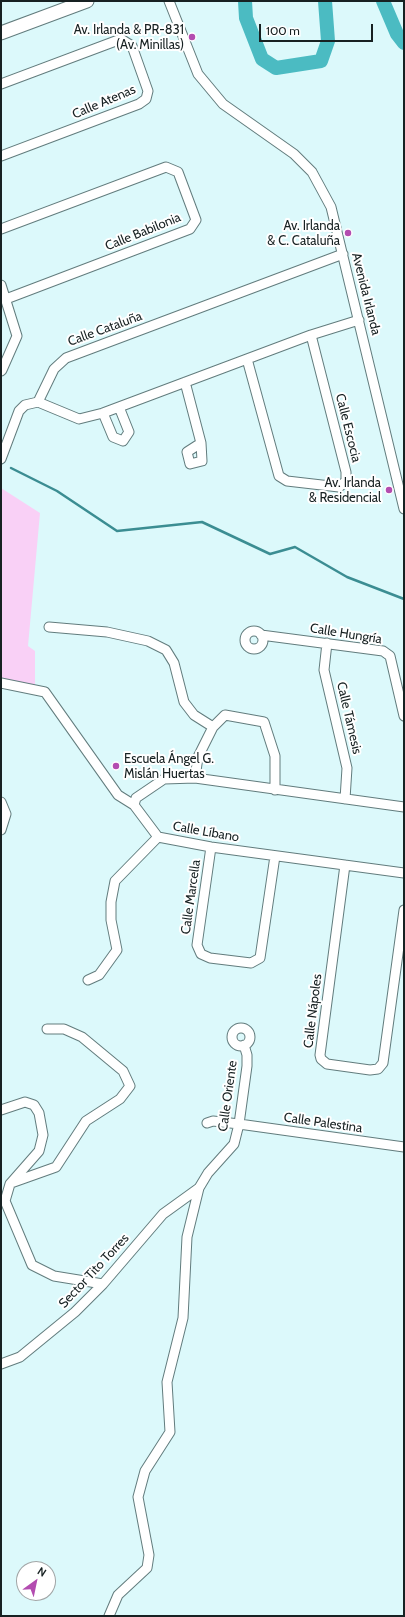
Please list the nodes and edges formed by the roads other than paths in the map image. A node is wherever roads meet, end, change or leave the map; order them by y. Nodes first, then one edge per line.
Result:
1 (87, 1) edge
2 (169, 1) edge
3 (1, 33) edge
4 (1, 84) edge
5 (1, 156) edge
6 (1, 229) edge
7 (343, 254) junction
8 (1, 285) edge
9 (6, 299) junction
10 (359, 320) junction
11 (311, 335) junction
12 (247, 359) junction
13 (1, 371) edge
14 (185, 382) junction
15 (38, 402) junction
16 (119, 407) junction
17 (104, 413) junction
18 (201, 443) dead end
19 (1, 459) edge
20 (404, 509) edge
21 (49, 627) dead end
22 (261, 635) dead end
23 (327, 643) junction
24 (1, 683) edge
25 (404, 716) edge
26 (213, 727) junction
27 (195, 778) junction
28 (275, 790) junction
29 (345, 799) junction
30 (1, 802) edge
31 (134, 805) junction
32 (404, 807) edge
33 (1, 830) edge
34 (158, 837) junction
35 (211, 847) junction
36 (275, 856) junction
37 (345, 865) junction
38 (404, 873) edge
39 (404, 910) edge
40 (88, 980) dead end
41 (47, 1028) dead end
42 (244, 1045) dead end
43 (1, 1110) edge
44 (207, 1123) dead end
45 (239, 1124) junction
46 (404, 1147) edge
47 (10, 1184) junction
48 (199, 1188) junction
49 (103, 1284) junction
50 (1, 1364) edge
51 (109, 1616) edge

1 - 3 street
2 - 7 street, Avenida Irlanda
4 - 5 street, Calle Atenas
6 - 9 street, Calle Babilonia
7 - 10 street, Avenida Irlanda
7 - 15 street, Calle Cataluña
8 - 9 street
9 - 13 street
10 - 11 street
10 - 20 street, Avenida Irlanda
11 - 12 street
11 - 12 street, Calle Escocia
12 - 14 street
14 - 16 street
14 - 18 street
15 - 17 street
15 - 19 street
16 - 17 street
16 - 17 street
21 - 26 street
22 - 23 street, Calle Hungría
23 - 25 street, Calle Hungría
23 - 29 street, Calle Támesis
24 - 31 street, Calle Líbano
26 - 27 street
26 - 28 street
27 - 28 street
27 - 31 street
28 - 29 street
29 - 32 street
30 - 33 street
31 - 34 street, Calle Líbano
34 - 35 street, Calle Líbano
34 - 40 street
35 - 36 street, Calle Líbano
35 - 36 street, Calle Marcella
36 - 37 street, Calle Líbano
37 - 38 street, Calle Líbano
37 - 39 street, Calle Nápoles
41 - 47 street
42 - 45 street, Calle Oriente
43 - 47 street
44 - 45 street, Calle Palestina
45 - 46 street, Calle Palestina
45 - 48 street, Calle Oriente
47 - 49 street
48 - 49 street, Sector Tito Torres
48 - 51 street
49 - 50 street, Sector Tito Torres

